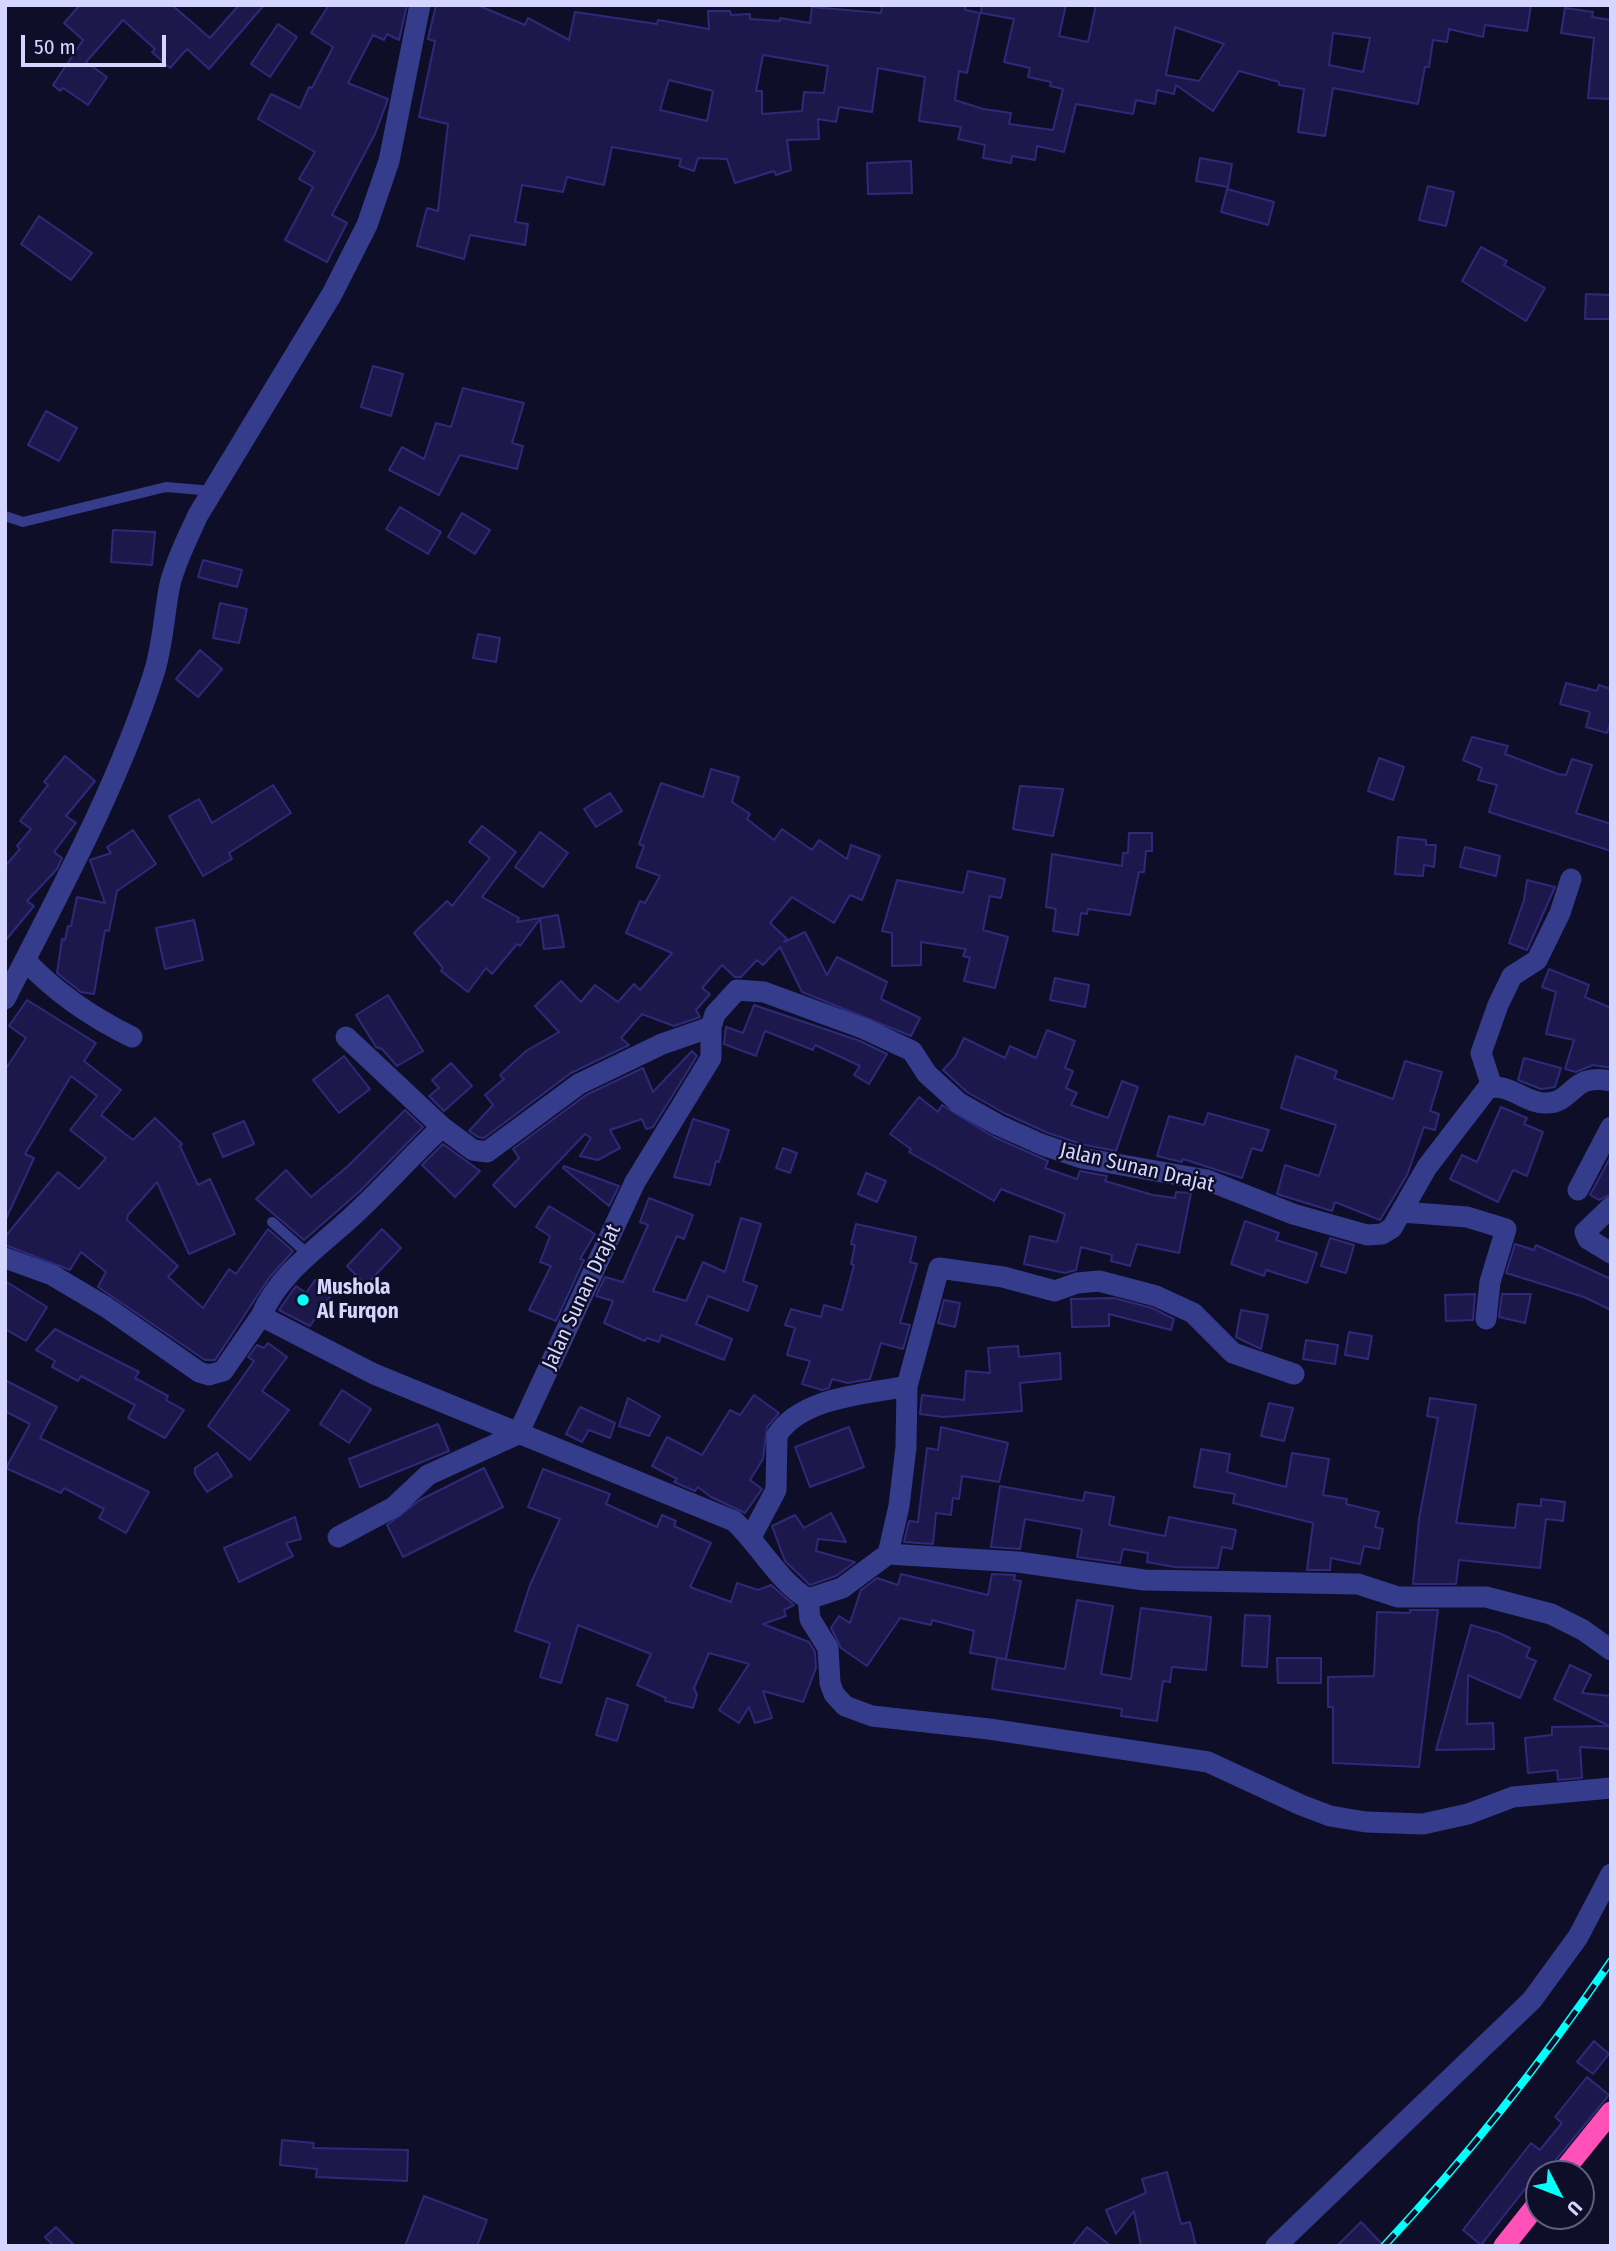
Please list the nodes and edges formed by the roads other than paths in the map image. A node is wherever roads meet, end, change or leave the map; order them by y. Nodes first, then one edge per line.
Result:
1 (420, 5) edge
2 (213, 491) junction
3 (5, 516) edge
4 (1571, 878) dead end
5 (25, 960) junction
6 (5, 999) edge
7 (711, 1027) junction
8 (132, 1037) dead end
9 (346, 1037) dead end
10 (1611, 1081) edge
11 (1492, 1087) junction
12 (442, 1127) junction
13 (1611, 1127) edge
14 (1578, 1189) dead end
15 (1611, 1208) edge
16 (1402, 1212) junction
17 (272, 1222) dead end
18 (1611, 1253) edge
19 (309, 1255) junction
20 (5, 1258) edge
21 (261, 1316) junction
22 (1486, 1319) dead end
23 (1294, 1374) dead end
24 (907, 1386) junction
25 (518, 1434) junction
26 (338, 1537) dead end
27 (751, 1537) junction
28 (888, 1554) junction
29 (808, 1599) junction
30 (1611, 1650) edge
31 (1611, 1788) edge
32 (1611, 1874) edge
33 (1611, 2112) edge
34 (1572, 2160) edge
35 (1525, 2220) edge
36 (1276, 2246) edge
37 (1504, 2246) edge

1 - 2 street
2 - 3 lane
2 - 5 street
4 - 11 street
5 - 6 street
5 - 8 street
7 - 12 street
7 - 16 street, Jalan Sunan Drajat
7 - 25 street, Jalan Sunan Drajat
9 - 12 street
10 - 11 street
11 - 16 street, Jalan Sunan Drajat
12 - 19 street
13 - 14 street
15 - 18 street
16 - 22 street
17 - 19 lane
19 - 21 street
20 - 21 street
21 - 25 street
23 - 24 street
24 - 27 street
24 - 28 street
25 - 26 street
25 - 27 street
27 - 29 street
28 - 29 street
28 - 30 street
29 - 31 street
32 - 36 street
33 - 34 highway
35 - 37 highway

